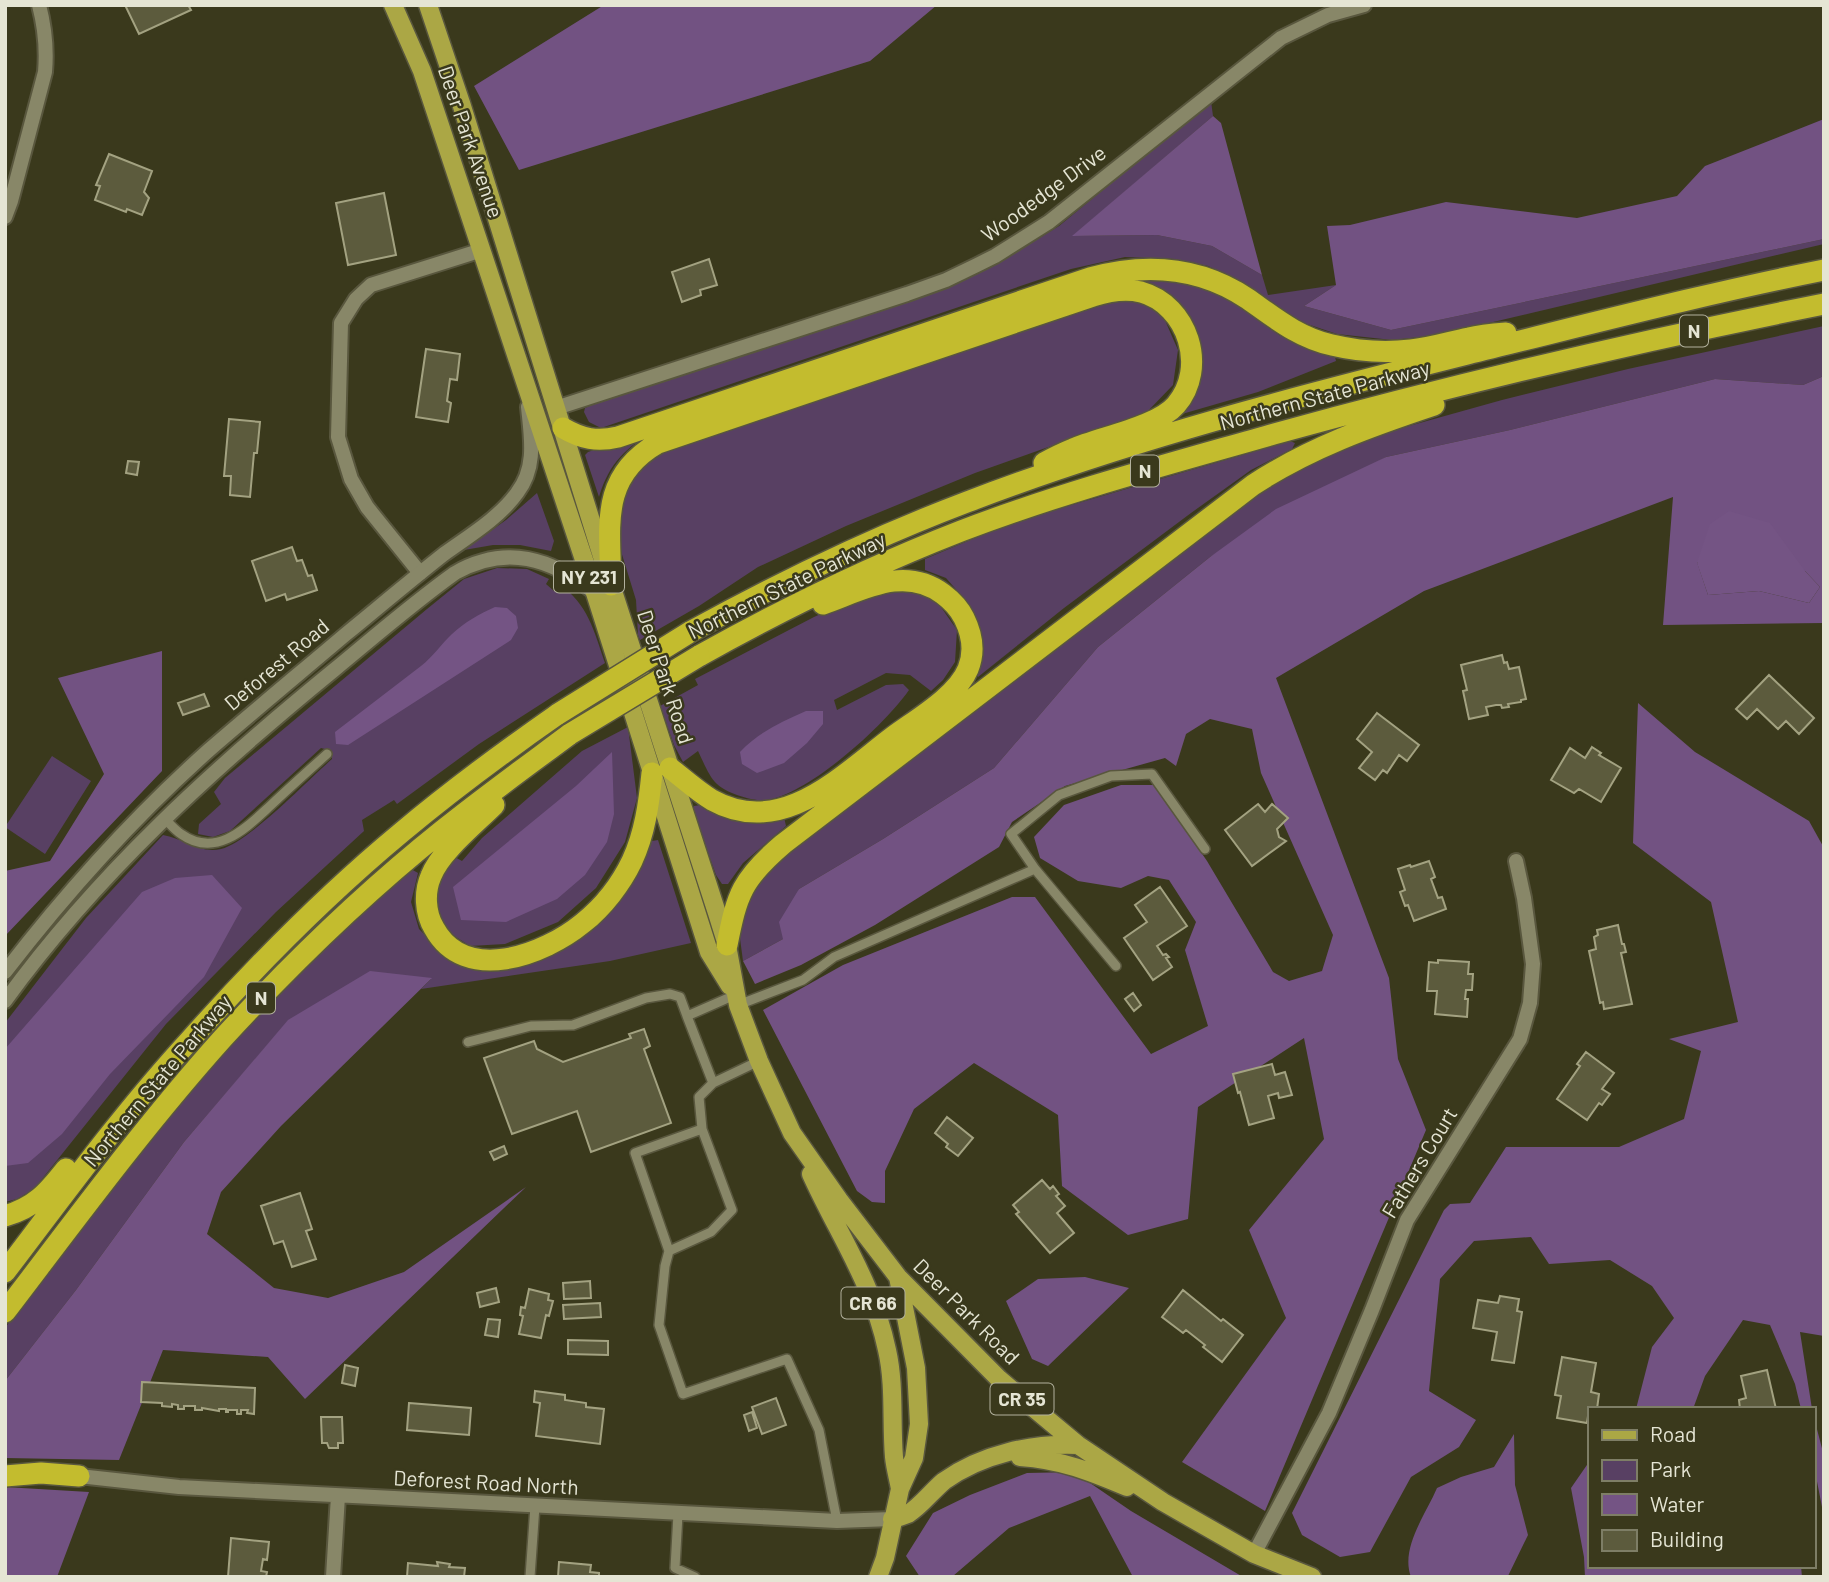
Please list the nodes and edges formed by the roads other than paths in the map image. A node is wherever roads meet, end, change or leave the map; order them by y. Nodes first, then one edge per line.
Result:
1 (39, 5) edge
2 (393, 5) edge
3 (428, 5) edge
4 (1364, 5) edge
5 (495, 214) joint
6 (5, 218) edge
7 (482, 250) junction
8 (1824, 270) edge
9 (497, 296) joint
10 (1824, 304) edge
11 (1601, 320) junction
12 (1565, 360) junction
13 (525, 382) junction
14 (560, 418) junction
15 (967, 502) junction
16 (420, 573) junction
17 (603, 589) junction
18 (742, 632) junction
19 (570, 734) junction
20 (327, 754) dead end
21 (661, 770) junction
22 (165, 819) junction
23 (1205, 849) dead end
24 (1516, 861) dead end
25 (1035, 869) junction
26 (727, 945) junction
27 (1116, 966) dead end
28 (5, 972) edge
29 (737, 1000) junction
30 (5, 1001) edge
31 (687, 1016) junction
32 (468, 1042) dead end
33 (759, 1061) junction
34 (156, 1078) junction
35 (713, 1083) junction
36 (702, 1129) junction
37 (792, 1133) junction
38 (5, 1216) edge
39 (669, 1251) junction
40 (5, 1272) edge
41 (898, 1277) junction
42 (5, 1312) edge
43 (1079, 1445) junction
44 (994, 1456) junction
45 (5, 1476) edge
46 (79, 1476) joint
47 (900, 1489) junction
48 (338, 1496) junction
49 (1163, 1502) junction
50 (535, 1506) junction
51 (678, 1514) junction
52 (892, 1520) junction
53 (837, 1521) junction
54 (1254, 1554) junction
55 (333, 1577) edge
56 (530, 1577) edge
57 (695, 1577) edge
58 (878, 1577) edge
59 (1312, 1577) edge

1 - 6 street
2 - 7 main road, Deer Park Avenue / NY 231
3 - 5 main road, Deer Park Avenue / NY 231
4 - 14 street, Woodedge Drive
5 - 14 main road, Deer Park Road / NY 231
7 - 9 main road, Deer Park Avenue / NY 231
7 - 16 street
8 - 11 highway, Northern State Parkway / N
9 - 13 main road, Deer Park Road / NY 231
10 - 12 highway, Northern State Parkway / N
11 - 14 highway
11 - 15 highway, Northern State Parkway / N
12 - 18 highway, Northern State Parkway / N
12 - 26 highway
13 - 16 street, Deforest Road
13 - 17 main road, Deer Park Road / NY 231
14 - 17 main road, Deer Park Road / NY 231
15 - 17 highway
15 - 34 highway, Northern State Parkway / N, bridge
16 - 28 street, Deforest Road
17 - 21 main road, Deer Park Road / NY 231
17 - 22 street, Deforest Road
18 - 19 highway, Northern State Parkway / N, bridge
18 - 21 highway
19 - 21 highway
19 - 42 highway, Northern State Parkway / N
20 - 22 lane
21 - 26 main road, Deer Park Road / NY 231
21 - 29 main road, Deer Park Road / NY 231
22 - 30 street, Deforest Road
23 - 25 lane
24 - 54 street, Fathers Court
25 - 27 lane
25 - 29 lane
26 - 29 main road, Deer Park Road / NY 231
29 - 31 lane
29 - 33 main road, Deer Park Road / CR 35
31 - 32 lane
31 - 35 lane
33 - 35 lane
33 - 37 main road, Deer Park Road / CR 35
34 - 38 highway
34 - 40 highway, Northern State Parkway / N
35 - 36 lane
36 - 39 lane
36 - 39 lane
37 - 41 main road, Deer Park Road / CR 35
37 - 47 main road, CR 66
39 - 53 lane
41 - 43 main road, Deer Park Road / CR 35
41 - 47 main road, CR 66
43 - 44 main road
43 - 49 main road, Deer Park Road / CR 35
44 - 49 main road
44 - 52 main road
45 - 46 highway
46 - 48 street, Deforest Road North
47 - 52 main road, CR 66
48 - 50 street, Deforest Road North
48 - 55 street
49 - 54 main road, Deer Park Road / CR 35
50 - 51 street, Deforest Road North
50 - 56 lane
51 - 53 street, Deforest Road North
51 - 57 lane
52 - 53 street, Deforest Road North
52 - 58 main road, CR 66
54 - 59 main road, Deer Park Road / CR 35

